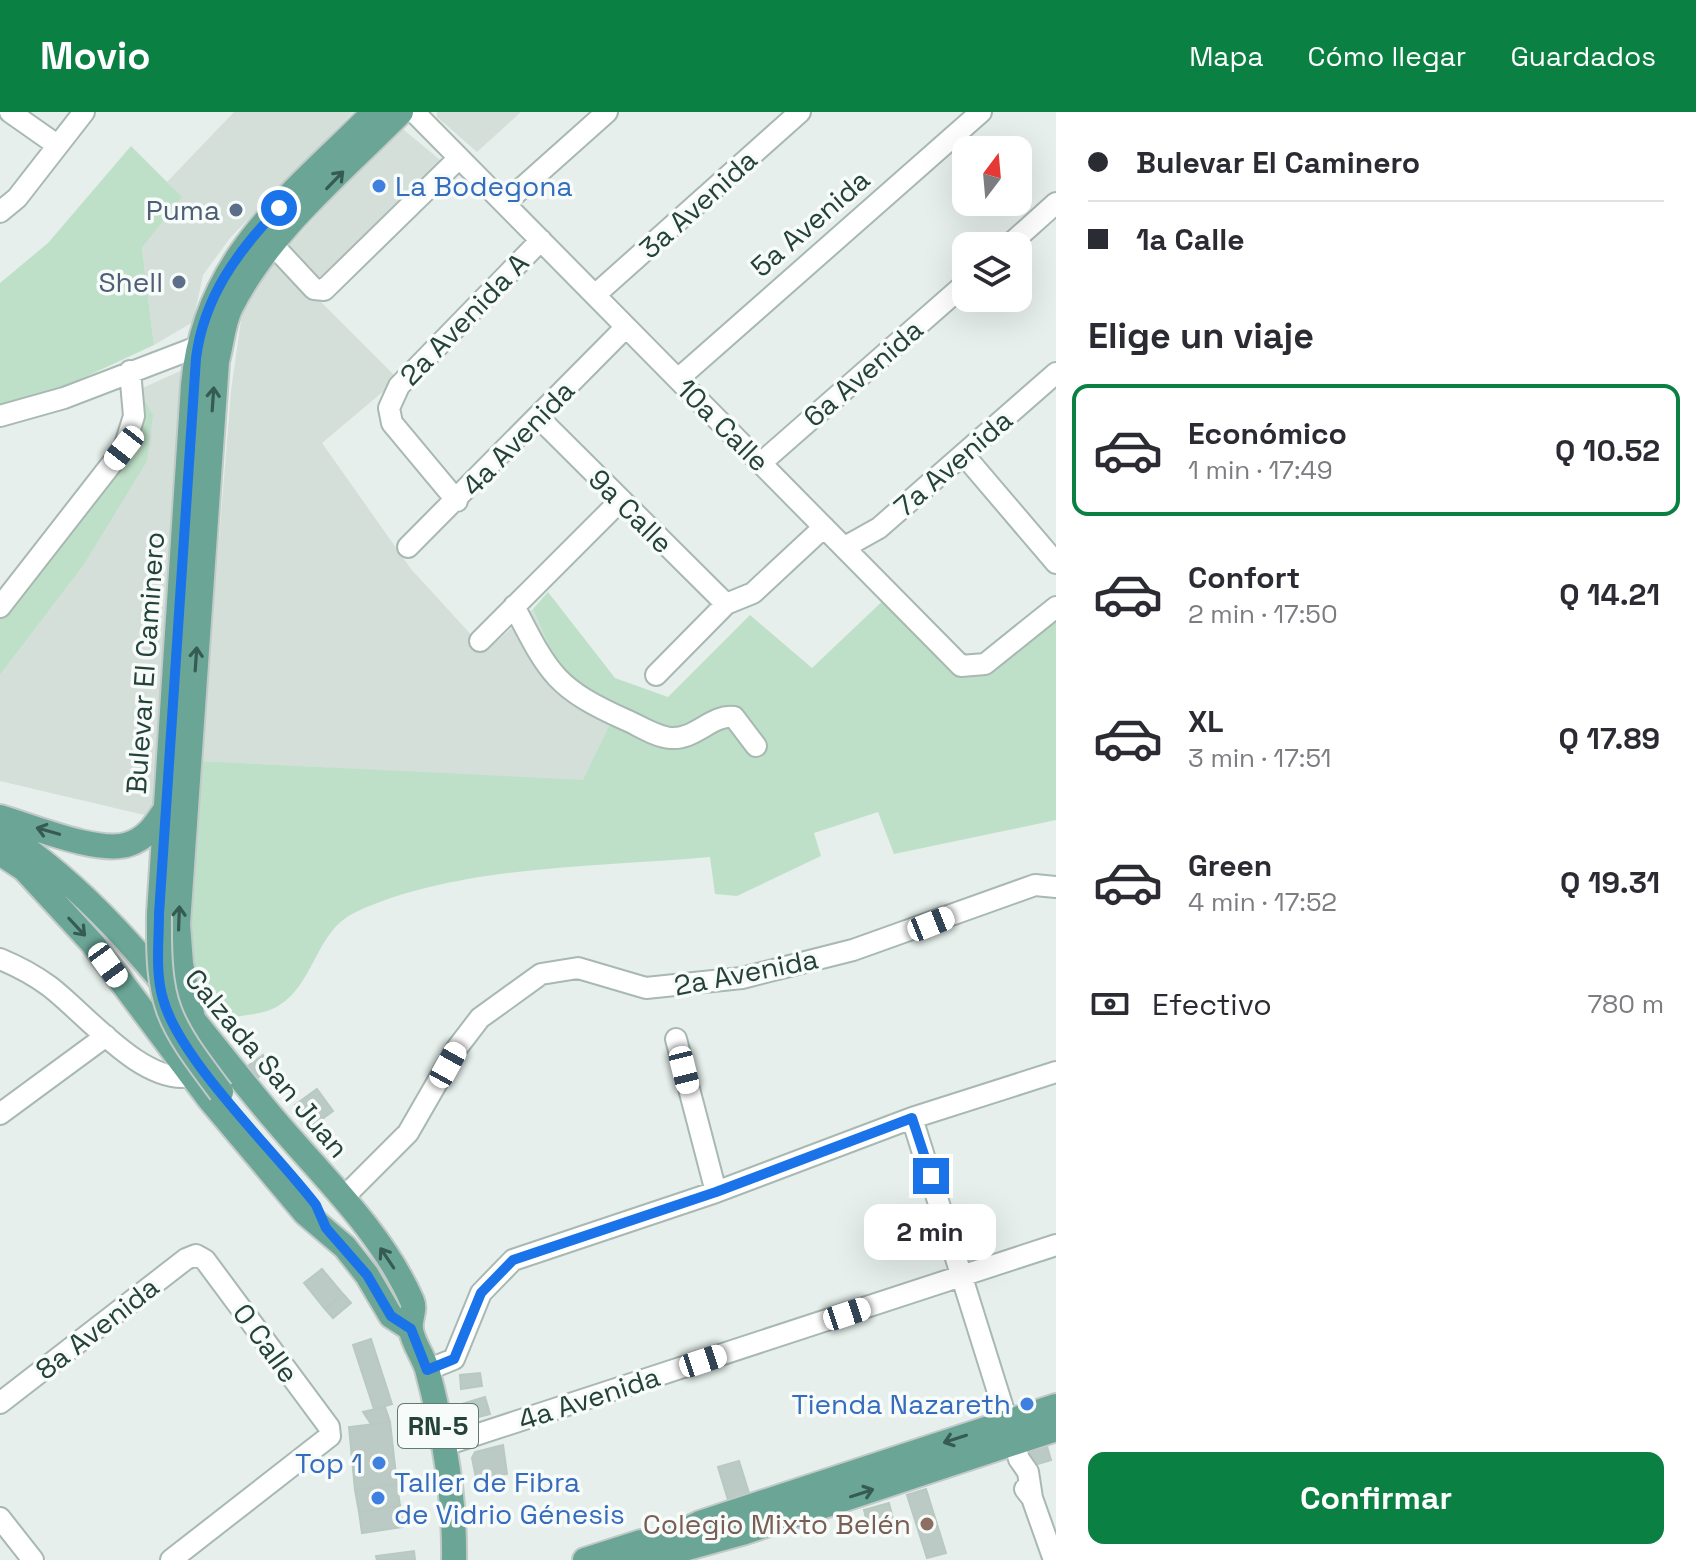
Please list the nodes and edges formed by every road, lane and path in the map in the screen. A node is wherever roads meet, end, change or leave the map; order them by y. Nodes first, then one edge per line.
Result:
1 (10, 112) edge
2 (84, 112) edge
3 (374, 112) edge
4 (401, 112) edge
5 (414, 112) edge
6 (607, 112) edge
7 (800, 112) edge
8 (981, 112) edge
9 (57, 145) junction
10 (457, 164) junction
11 (505, 203) junction
12 (1056, 203) edge
13 (0, 212) edge
14 (1024, 232) edge
15 (541, 240) junction
16 (272, 244) junction
17 (595, 295) junction
18 (952, 295) edge
19 (626, 327) junction
20 (209, 347) junction
21 (130, 371) junction
22 (1054, 378) edge
23 (678, 379) junction
24 (0, 416) edge
25 (538, 417) junction
26 (964, 455) junction
27 (761, 463) junction
28 (457, 501) junction
29 (620, 501) junction
30 (824, 527) junction
31 (408, 547) dead end
32 (845, 547) junction
33 (1056, 563) edge
34 (726, 604) junction
35 (514, 606) junction
36 (0, 607) edge
37 (1056, 607) edge
38 (480, 641) dead end
39 (656, 675) dead end
40 (756, 746) dead end
41 (165, 810) junction
42 (0, 817) edge
43 (0, 831) edge
44 (0, 853) edge
45 (1056, 887) edge
46 (0, 959) edge
47 (194, 1023) junction
48 (106, 1036) junction
49 (676, 1039) dead end
50 (217, 1052) junction
51 (187, 1071) junction
52 (1056, 1072) edge
53 (0, 1114) edge
54 (912, 1118) junction
55 (716, 1192) junction
56 (342, 1199) junction
57 (326, 1228) junction
58 (1056, 1245) edge
59 (196, 1255) joint
60 (963, 1277) junction
61 (411, 1329) junction
62 (427, 1370) junction
63 (0, 1403) edge
64 (1056, 1406) edge
65 (1056, 1429) edge
66 (1013, 1441) junction
67 (442, 1446) junction
68 (0, 1518) edge
69 (455, 1527) junction
70 (704, 1533) junction
71 (33, 1560) edge
72 (171, 1560) edge
73 (454, 1560) edge
74 (466, 1560) edge
75 (585, 1560) edge
76 (626, 1560) edge
77 (651, 1560) edge
78 (1054, 1560) edge

1 - 9 street
2 - 9 street
3 - 20 main road, Bulevar El Caminero
16 -> 4 main road, Bulevar El Caminero
5 - 10 street
6 - 11 street
7 - 17 street, 3a Avenida
8 - 23 street, 5a Avenida
9 - 13 street
10 - 11 street, 10a Calle
10 - 16 street
11 - 15 street, 10a Calle
12 - 14 street
15 - 17 street, 10a Calle
15 - 28 street, 2a Avenida A
16 - 20 main road, Bulevar El Caminero
17 - 19 street, 10a Calle
18 - 27 street, 6a Avenida
19 - 23 street, 10a Calle
19 - 25 street, 4a Avenida
20 - 21 street
20 - 41 main road, Bulevar El Caminero
47 -> 20 main road, Bulevar El Caminero
21 - 24 street
21 - 36 street
22 - 26 street, 7a Avenida
23 - 27 street, 10a Calle
25 - 28 street, 4a Avenida
25 - 29 street, 9a Calle
26 - 32 street, 7a Avenida
26 - 33 street
27 - 30 street, 10a Calle
28 - 31 street, 4a Avenida
29 - 34 street, 9a Calle
29 - 35 street
30 - 32 street, 10a Calle
30 - 34 street
32 - 37 street, 10a Calle
34 - 39 street
35 - 38 street
35 - 40 street
41 -> 42 main road
41 - 57 main road, Bulevar El Caminero, bridge
43 - 47 main road, Calzada San Juan / RN-5
44 -> 51 main road, Calzada San Juan / RN-5
45 - 56 street, 2a Avenida
46 - 48 street
47 - 50 main road, Calzada San Juan / RN-5
48 - 51 street
48 - 53 street
49 - 55 street
50 - 51 main road
50 - 56 main road, Calzada San Juan / RN-5
51 - 57 main road, Calzada San Juan / RN-5
52 - 54 street
54 - 55 street
54 - 60 street
55 - 62 street
61 -> 56 main road, Calzada San Juan / RN-5
57 - 61 main road, Calzada San Juan / RN-5
58 - 60 street, 4a Avenida
59 - 63 street, 8a Avenida
59 - 72 street, 0 Calle
60 - 66 street
60 - 67 street, 4a Avenida
61 - 62 main road, Calzada San Juan / RN-5
62 - 67 main road, Calzada San Juan / RN-5
64 - 66 main road
65 - 66 main road
66 - 70 main road
66 - 78 street
67 - 69 main road, Calzada San Juan / RN-5
68 - 71 street
69 - 73 main road, Calzada San Juan / RN-5
69 - 74 main road, Calzada San Juan / RN-5
70 - 75 main road
70 - 76 main road
70 - 77 main road

